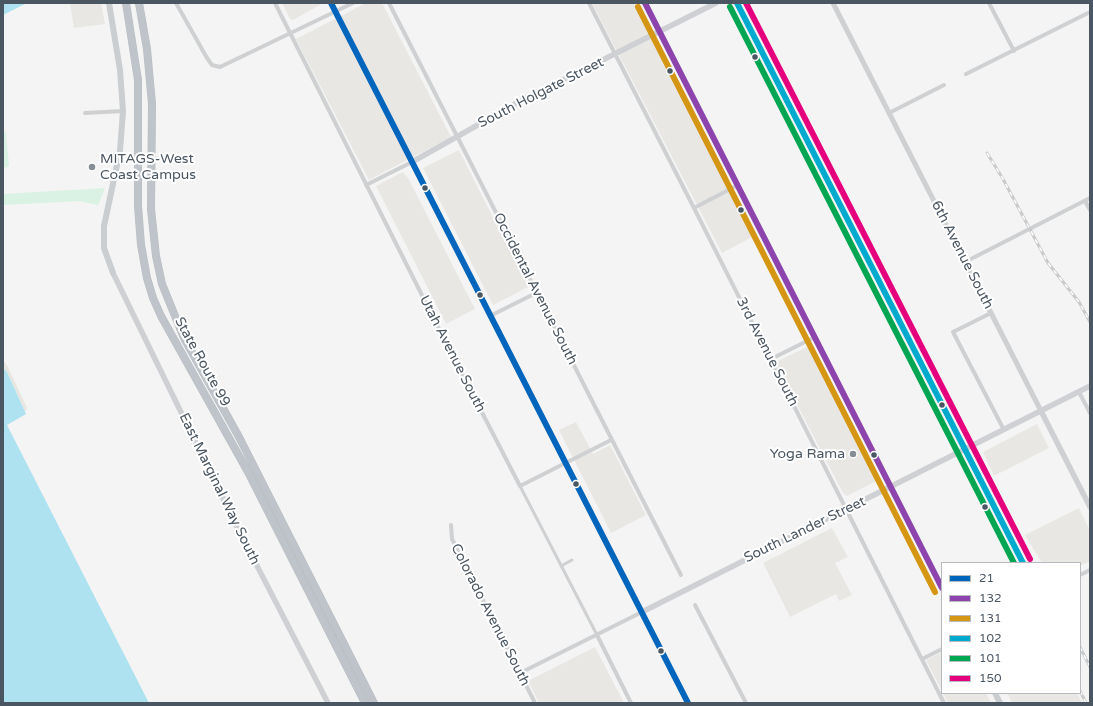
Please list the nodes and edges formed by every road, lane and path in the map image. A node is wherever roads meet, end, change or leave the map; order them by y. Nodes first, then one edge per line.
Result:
1 (109, 3) edge
2 (126, 3) edge
3 (139, 3) edge
4 (176, 3) edge
5 (274, 3) edge
6 (331, 3) edge
7 (353, 3) edge
8 (388, 3) edge
9 (588, 3) edge
10 (645, 3) edge
11 (716, 3) edge
12 (833, 3) edge
13 (989, 3) edge
14 (336, 12) junction
15 (1090, 12) edge
16 (659, 32) junction
17 (290, 33) junction
18 (1013, 49) junction
19 (615, 54) junction
20 (966, 74) dead end
21 (944, 85) dead end
22 (123, 111) junction
23 (85, 113) dead end
24 (889, 113) junction
25 (457, 138) junction
26 (412, 162) junction
27 (366, 184) junction
28 (738, 185) junction
29 (1090, 198) edge
30 (1085, 201) junction
31 (694, 208) junction
32 (1090, 210) edge
33 (965, 262) junction
34 (113, 273) joint
35 (536, 293) junction
36 (991, 313) junction
37 (490, 316) junction
38 (815, 337) junction
39 (771, 359) junction
40 (1090, 386) edge
41 (1079, 392) junction
42 (1041, 411) junction
43 (1090, 413) edge
44 (1004, 430) junction
45 (611, 440) junction
46 (566, 463) junction
47 (520, 486) junction
48 (891, 487) junction
49 (1090, 507) edge
50 (846, 509) junction
51 (450, 525) dead end
52 (572, 560) dead end
53 (561, 566) junction
54 (1090, 570) edge
55 (1081, 574) edge
56 (681, 575) dead end
57 (941, 586) edge
58 (695, 605) dead end
59 (642, 612) junction
60 (597, 635) junction
61 (941, 650) edge
62 (922, 660) junction
63 (520, 673) junction
64 (996, 694) edge
65 (328, 703) edge
66 (365, 703) edge
67 (374, 703) edge
68 (535, 703) edge
69 (631, 703) edge
70 (688, 703) edge
71 (746, 703) edge
72 (944, 703) edge
73 (1000, 703) edge

1 - 22 main road
2 - 66 highway, State Route 99
3 - 67 highway, State Route 99
4 - 17 street
5 - 17 street, Utah Avenue South
6 - 14 main road
7 - 14 street
8 - 25 street, Occidental Avenue South
9 - 19 street, 3rd Avenue South
10 - 16 main road
11 - 16 main road, South Holgate Street
12 - 24 street, 6th Avenue South
13 - 18 street
14 - 17 street
14 - 26 main road
15 - 18 street
16 - 19 main road, South Holgate Street
16 - 28 main road
17 - 27 street, Utah Avenue South
18 - 20 street
19 - 25 main road, South Holgate Street
19 - 31 street, 3rd Avenue South
21 - 24 street
22 - 23 street
22 - 34 main road
24 - 33 street, 6th Avenue South
25 - 26 main road, South Holgate Street
25 - 35 street, Occidental Avenue South
26 - 27 street, South Holgate Street
26 - 37 main road
27 - 47 street, Utah Avenue South
28 - 31 street
28 - 38 main road
29 - 30 street
30 - 32 street
30 - 33 street
31 - 39 street, 3rd Avenue South
33 - 36 street, 6th Avenue South
34 - 65 main road, East Marginal Way South
35 - 37 street
35 - 45 street, Occidental Avenue South
36 - 42 street, 6th Avenue South
36 - 44 street
37 - 46 main road
38 - 39 street
38 - 48 main road
39 - 50 street, 3rd Avenue South
40 - 41 main road, South Lander Street
41 - 42 main road, South Lander Street
41 - 43 street
42 - 44 main road, South Lander Street
42 - 49 main road, 6th Avenue South
44 - 48 main road, South Lander Street
45 - 46 street
45 - 56 street, Occidental Avenue South
46 - 47 street
46 - 59 main road
47 - 53 street, Utah Avenue South
48 - 50 main road, South Lander Street
48 - 57 main road
50 - 59 main road, South Lander Street
50 - 62 street, 3rd Avenue South
51 - 63 street, Colorado Avenue South
52 - 53 street
53 - 60 street, Utah Avenue South
54 - 55 street
58 - 71 street
59 - 60 street, South Lander Street
59 - 70 main road
60 - 63 street, South Lander Street
60 - 69 street, Utah Avenue South
61 - 62 street
62 - 72 street, 3rd Avenue South
63 - 68 street, Colorado Avenue South
64 - 73 main road

